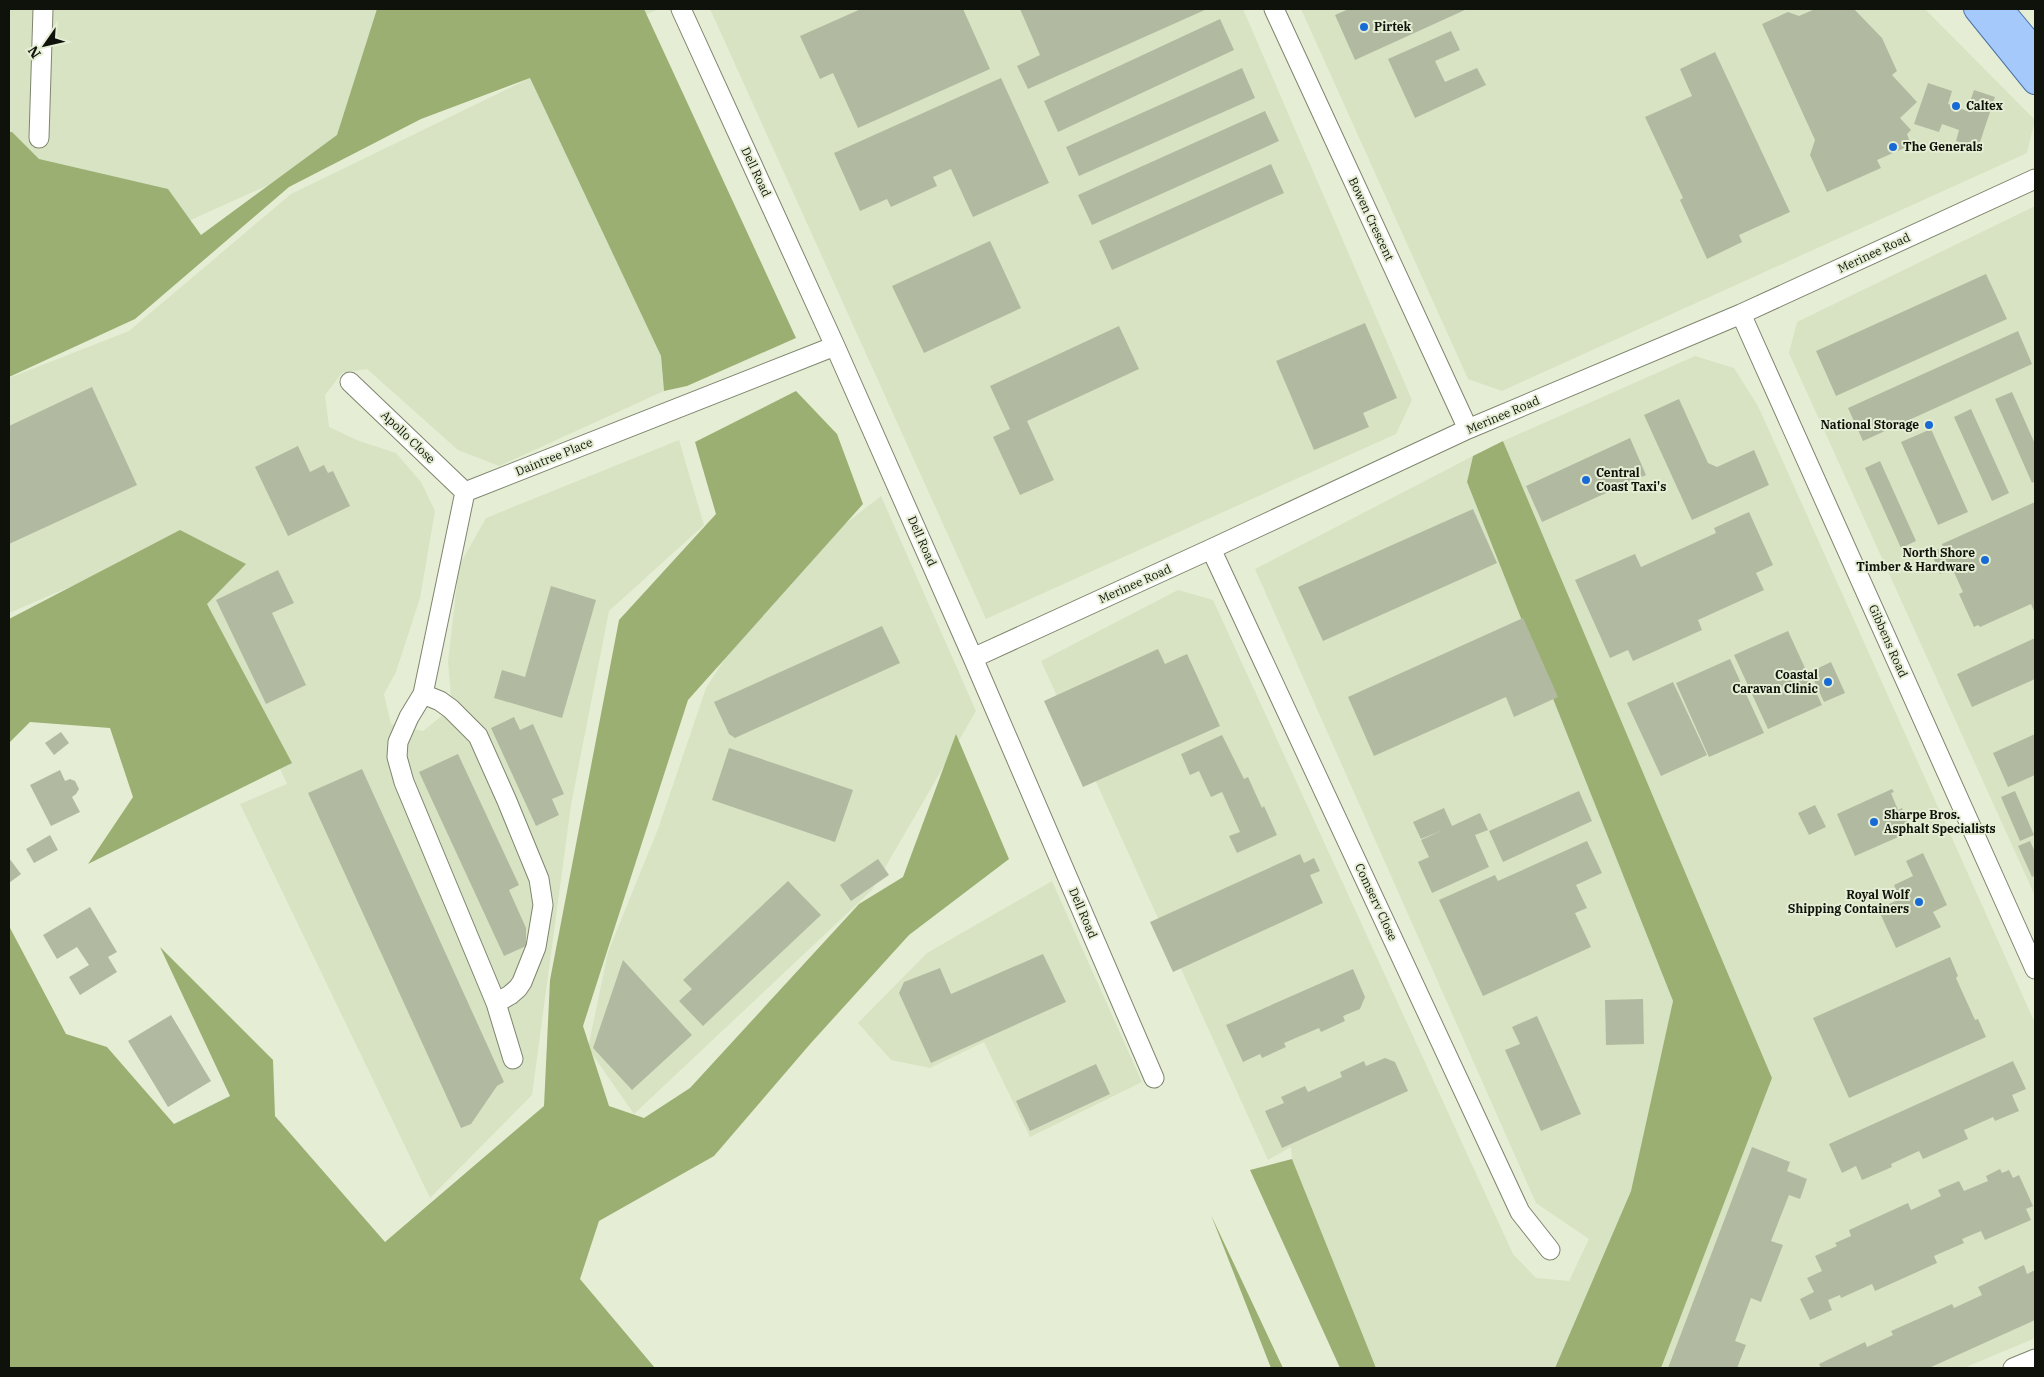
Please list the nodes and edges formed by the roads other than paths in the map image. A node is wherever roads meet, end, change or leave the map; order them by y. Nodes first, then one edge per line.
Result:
1 (43, 9) edge
2 (681, 9) edge
3 (1274, 9) edge
4 (1976, 9) edge
5 (2001, 9) edge
6 (2035, 50) edge
7 (2035, 82) edge
8 (39, 138) dead end
9 (2035, 179) edge
10 (1741, 314) junction
11 (835, 346) junction
12 (350, 382) dead end
13 (1468, 429) junction
14 (465, 492) junction
15 (1211, 549) junction
16 (973, 658) junction
17 (423, 694) junction
18 (2035, 969) edge
19 (496, 1003) junction
20 (513, 1059) dead end
21 (1154, 1078) dead end
22 (1550, 1250) dead end
23 (2035, 1359) edge
24 (2013, 1368) edge

1 - 8 street
2 - 11 street, Dell Road
3 - 13 street, Bowen Crescent
4 - 7 main road
5 - 6 main road
9 - 10 street, Merinee Road
10 - 13 street, Merinee Road
10 - 18 street, Gibbens Road
11 - 14 street, Daintree Place
11 - 16 street, Dell Road
12 - 14 street, Apollo Close
13 - 15 street, Merinee Road
14 - 17 street
15 - 16 street, Merinee Road
15 - 22 street, Comserv Close
16 - 21 street, Dell Road
17 - 19 street
17 - 19 street
19 - 20 street
23 - 24 street

